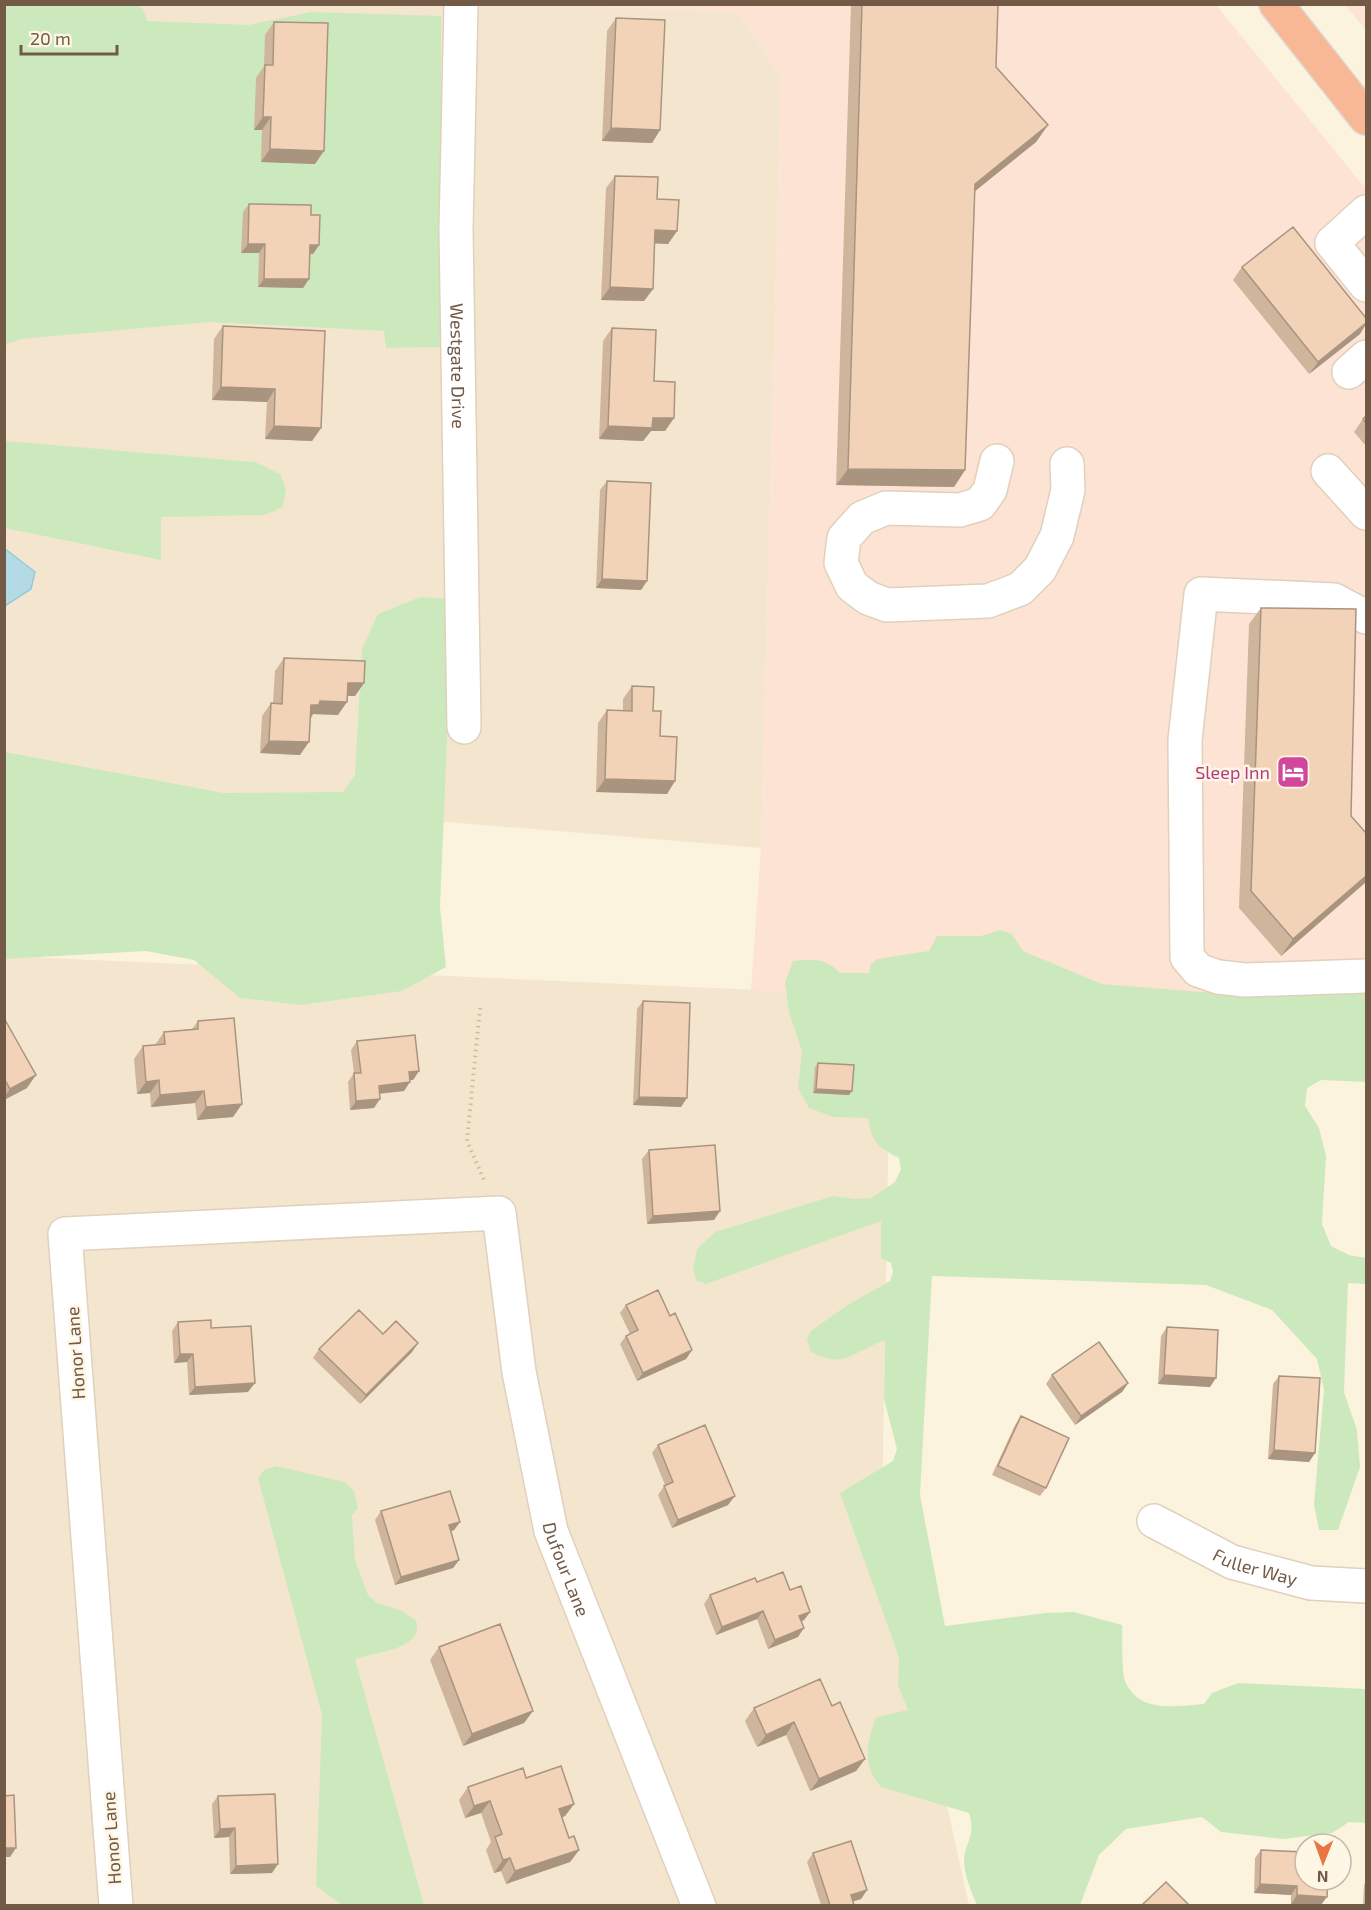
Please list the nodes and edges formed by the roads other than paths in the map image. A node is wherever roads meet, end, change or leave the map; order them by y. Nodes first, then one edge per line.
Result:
1 (462, 4) edge
2 (1276, 4) edge
3 (1366, 118) edge
4 (1366, 212) edge
5 (1366, 285) edge
6 (997, 461) dead end
7 (1067, 464) dead end
8 (1328, 471) dead end
9 (1366, 513) edge
10 (1366, 618) edge
11 (464, 727) dead end
12 (1366, 976) edge
13 (499, 1213) joint
14 (1154, 1521) dead end
15 (1366, 1586) edge
16 (116, 1905) edge
17 (699, 1905) edge

1 - 11 street, Westgate Drive
2 - 3 highway
4 - 5 street
6 - 7 street
8 - 9 street
10 - 12 street
13 - 16 street, Honor Lane
13 - 17 street, Dufour Lane
14 - 15 street, Fuller Way

